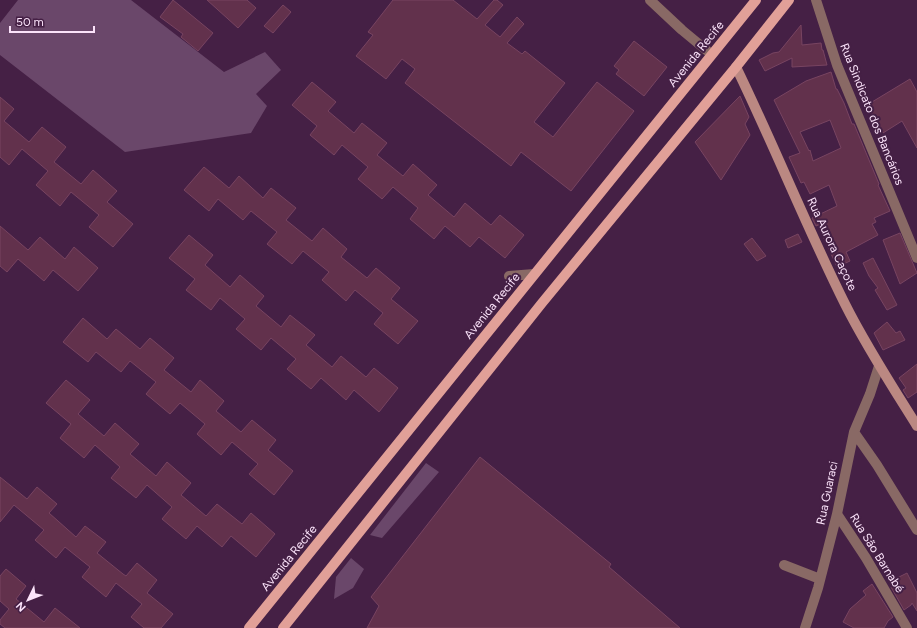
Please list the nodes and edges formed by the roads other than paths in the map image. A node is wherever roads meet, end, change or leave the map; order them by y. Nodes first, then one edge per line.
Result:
1 (650, 0) edge
2 (756, 0) edge
3 (789, 0) edge
4 (816, 0) edge
5 (711, 54) junction
6 (736, 67) junction
7 (917, 258) edge
8 (534, 274) junction
9 (509, 276) dead end
10 (879, 366) junction
11 (917, 426) edge
12 (854, 432) junction
13 (837, 514) junction
14 (917, 530) edge
15 (784, 565) dead end
16 (820, 579) junction
17 (260, 613) junction
18 (249, 628) edge
19 (255, 628) edge
20 (283, 628) edge
21 (805, 628) edge
22 (907, 628) edge

1 - 5 street
2 - 5 main road, Avenida Recife
3 - 6 main road
4 - 7 street, Rua Sindicato dos Bancários
5 - 8 main road, Avenida Recife
6 - 10 main road, Rua Aurora Caçote
6 - 20 main road
8 - 9 street
8 - 17 main road, Avenida Recife
10 - 11 main road, Rua Aurora Caçote
10 - 12 street, Rua Guaraci
12 - 13 street, Rua Guaraci
12 - 14 street
13 - 16 street, Rua Guaraci
13 - 22 street, Rua São Barnabé
15 - 16 street
16 - 21 street, Rua Guaraci
17 - 18 main road, Avenida Recife
17 - 19 main road

